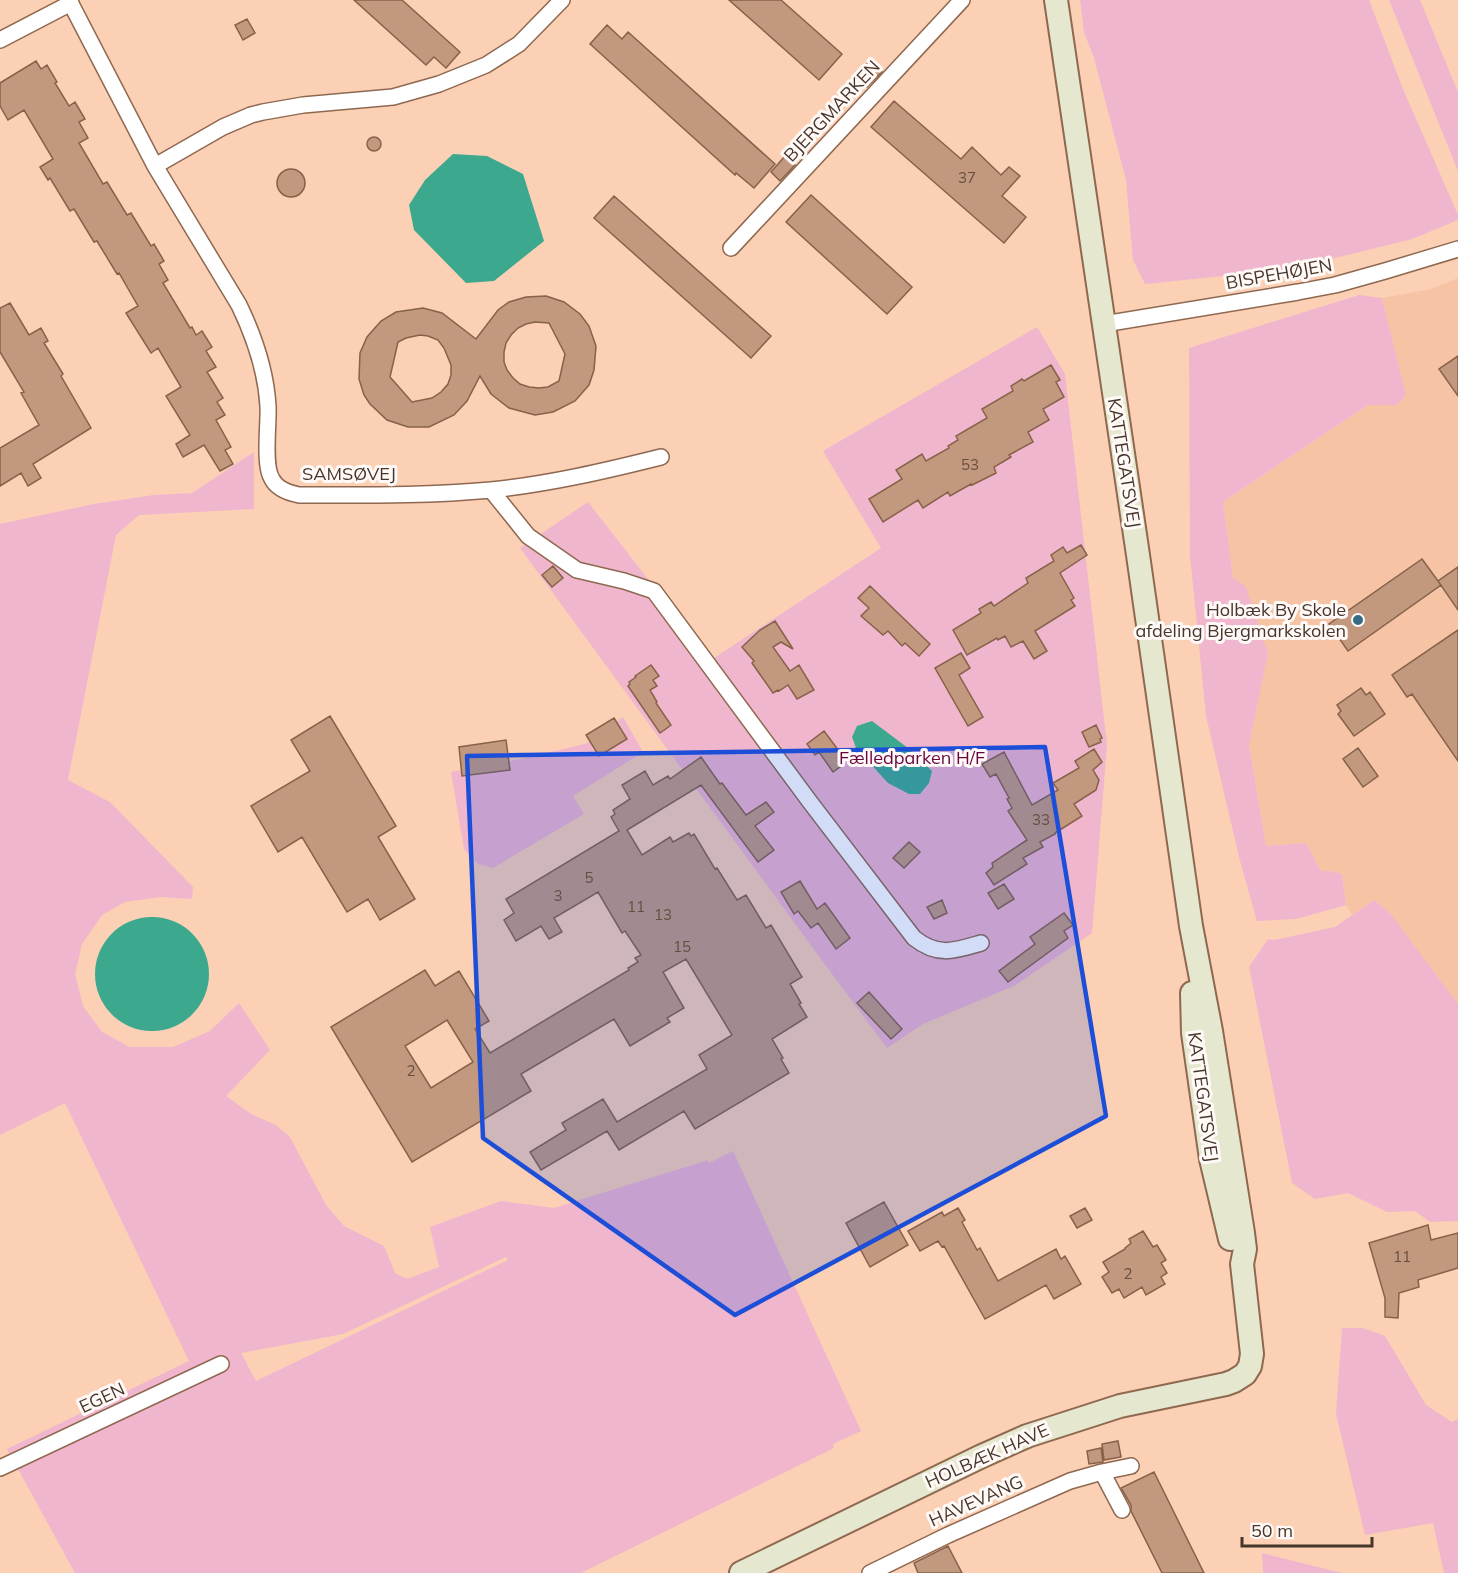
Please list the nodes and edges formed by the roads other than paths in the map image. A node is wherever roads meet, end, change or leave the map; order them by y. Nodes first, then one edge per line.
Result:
1 (562, 0) edge
2 (962, 0) edge
3 (1056, 0) edge
4 (70, 2) edge
5 (0, 40) edge
6 (155, 166) junction
7 (731, 248) dead end
8 (1458, 249) edge
9 (1104, 324) junction
10 (662, 458) dead end
11 (491, 490) junction
12 (1191, 926) junction
13 (981, 943) dead end
14 (1242, 1264) junction
15 (221, 1364) dead end
16 (1245, 1374) joint
17 (1131, 1466) dead end
18 (0, 1468) edge
19 (1102, 1472) junction
20 (1122, 1510) dead end
21 (741, 1573) edge
22 (870, 1573) edge

1 - 6 street
2 - 7 street, BJERGMARKEN
3 - 9 street, KATTEGATSVEJ
4 - 5 street
4 - 6 street, SAMSØVEJ
6 - 11 street, SAMSØVEJ
8 - 9 street, BISPEHØJEN
9 - 12 street, KATTEGATSVEJ
10 - 11 street, SAMSØVEJ
11 - 13 street
12 - 14 street, KATTEGATSVEJ
12 - 14 street, KATTEGATSVEJ
14 - 16 street, KATTEGATSVEJ
15 - 18 street, EGEN
16 - 21 street, HOLBÆK HAVE
17 - 19 street, HAVEVANG
19 - 20 street
19 - 22 street, HAVEVANG

